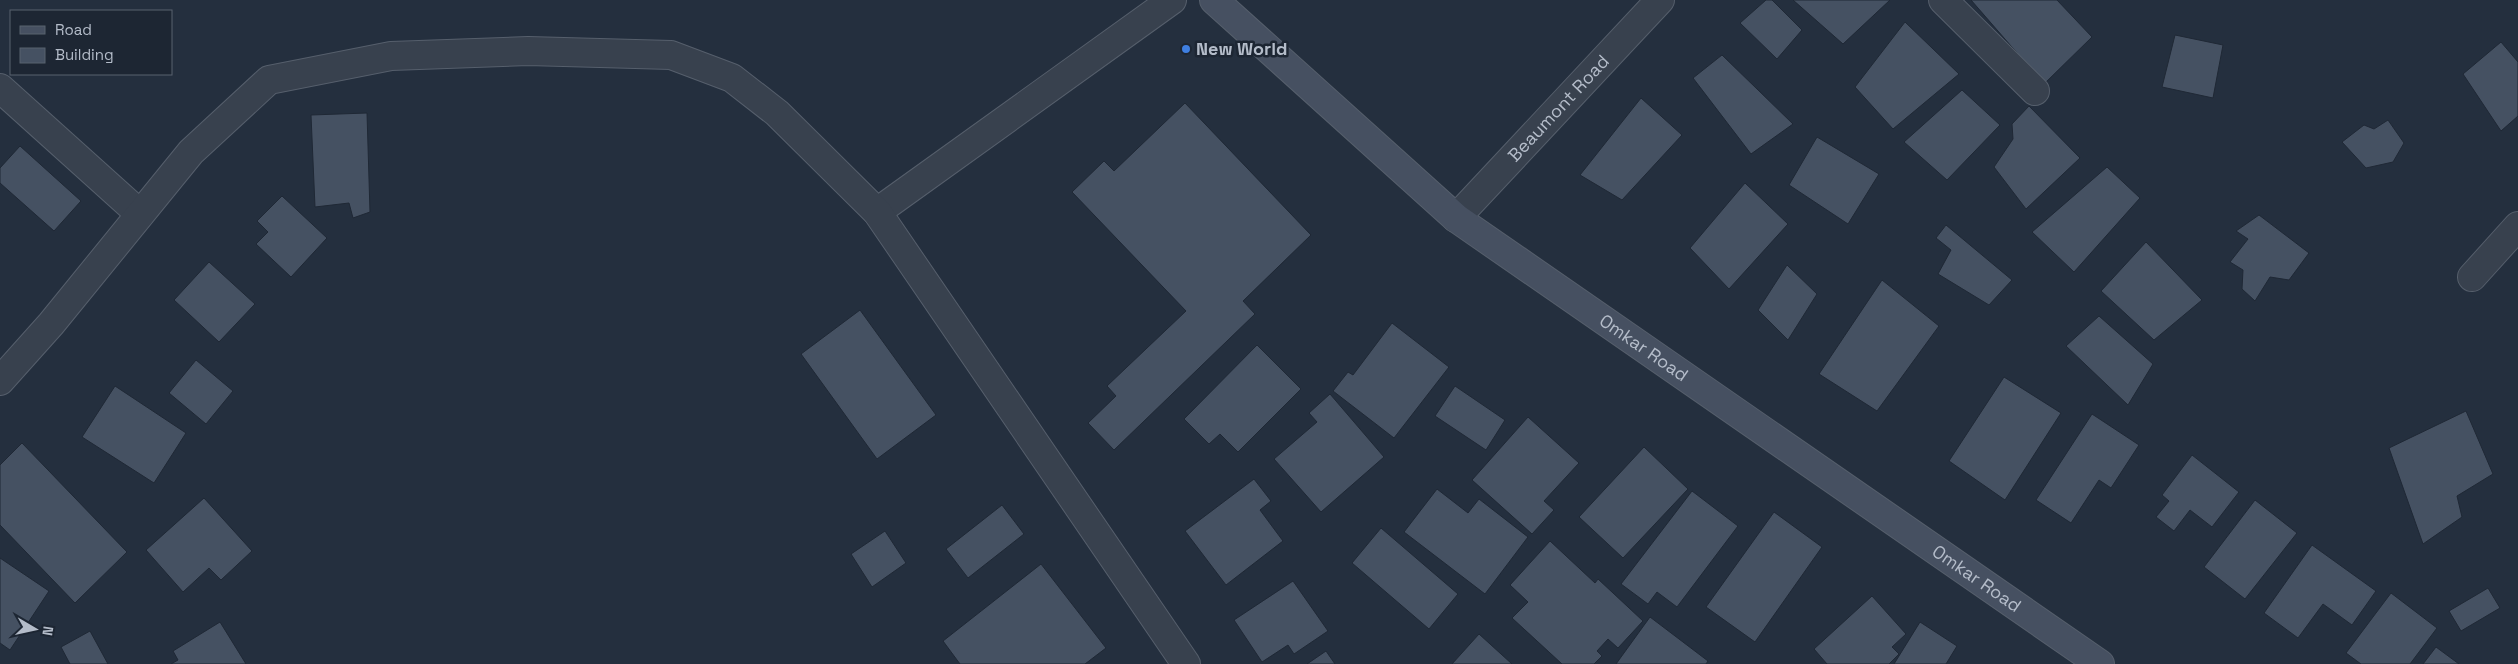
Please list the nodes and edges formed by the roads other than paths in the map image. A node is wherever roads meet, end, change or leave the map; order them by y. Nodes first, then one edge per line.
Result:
1 (1172, 0) edge
2 (1214, 0) edge
3 (1660, 0) edge
4 (1943, 0) edge
5 (0, 88) edge
6 (2035, 91) dead end
7 (877, 212) junction
8 (140, 214) junction
9 (1456, 218) junction
10 (2518, 226) edge
11 (2472, 277) dead end
12 (0, 382) edge
13 (1186, 664) edge
14 (2100, 664) edge

1 - 7 street
2 - 9 street, Omkar Road
3 - 9 street, Beaumont Road
4 - 6 street
5 - 8 street
7 - 8 street
7 - 13 street
8 - 12 street
9 - 14 street, Omkar Road
10 - 11 street

